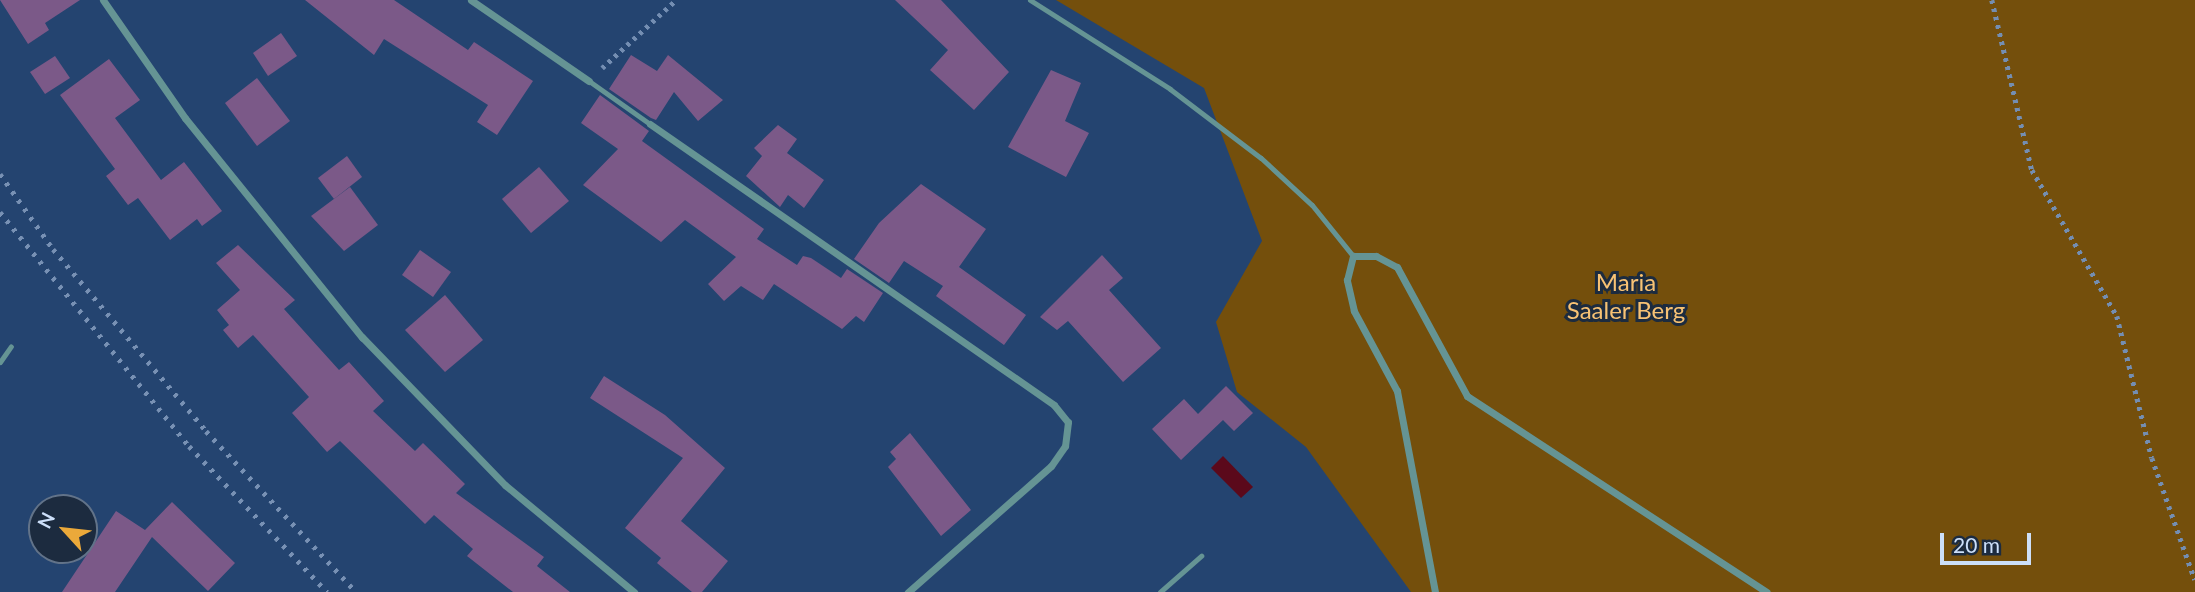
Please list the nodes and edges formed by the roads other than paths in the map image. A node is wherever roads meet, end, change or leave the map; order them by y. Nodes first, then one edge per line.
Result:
1 (103, 0) edge
2 (471, 0) edge
3 (1030, 0) edge
4 (589, 81) joint
5 (650, 124) joint
6 (1353, 256) junction
7 (11, 345) dead end
8 (0, 362) edge
9 (1201, 556) dead end
10 (634, 592) edge
11 (908, 592) edge
12 (1160, 592) edge
13 (1435, 592) edge
14 (1767, 592) edge

1 - 10 street
2 - 4 street
3 - 6 lane
4 - 5 lane
5 - 11 street
6 - 13 street
6 - 14 street
7 - 8 lane
9 - 12 lane

